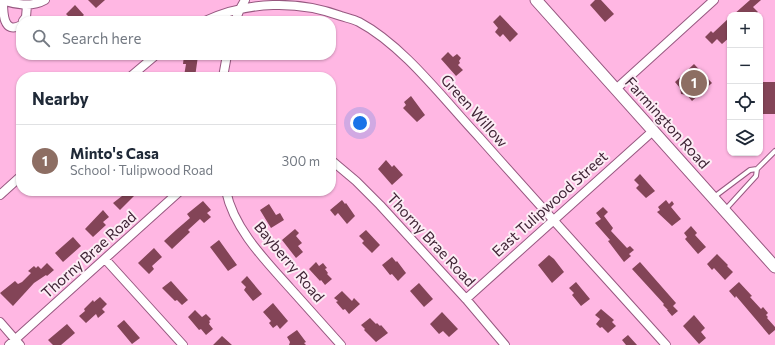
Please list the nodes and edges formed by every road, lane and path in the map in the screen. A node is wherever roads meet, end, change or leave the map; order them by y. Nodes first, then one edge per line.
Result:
1 (2, 0) edge
2 (45, 0) edge
3 (245, 0) edge
4 (536, 0) edge
5 (709, 1) edge
6 (27, 5) junction
7 (240, 9) junction
8 (26, 16) edge
9 (215, 16) edge
10 (237, 16) edge
11 (16, 28) edge
12 (150, 60) edge
13 (225, 60) edge
14 (136, 72) edge
15 (224, 72) edge
16 (616, 89) junction
17 (654, 130) junction
18 (775, 151) edge
19 (336, 164) edge
20 (757, 169) junction
21 (16, 181) edge
22 (0, 195) edge
23 (175, 196) edge
24 (227, 196) edge
25 (713, 197) junction
26 (725, 210) junction
27 (554, 220) junction
28 (106, 260) junction
29 (775, 267) edge
30 (466, 299) junction
31 (0, 322) edge
32 (15, 343) edge
33 (183, 345) edge
34 (341, 345) edge
35 (505, 345) edge
36 (666, 345) edge

1 - 6 street
1 - 11 street
2 - 6 street
3 - 7 street
4 - 16 street, Farmington Road
5 - 16 street
6 - 8 street
7 - 9 street, Green Willow
7 - 10 street
7 - 27 street, Green Willow
12 - 14 street
13 - 15 street
16 - 17 street, Farmington Road
17 - 25 street, Farmington Road
17 - 27 street, East Tulipwood Street
18 - 20 lane
19 - 30 street, Thorny Brae Road
20 - 25 lane
20 - 26 lane
21 - 22 street
23 - 28 street, Thorny Brae Road
24 - 34 street, Bayberry Road
25 - 26 street, Farmington Road
26 - 29 street, Farmington Road
27 - 30 street, East Tulipwood Street
27 - 36 street, Green Willow
28 - 32 street, Thorny Brae Road
28 - 33 street
30 - 35 street, Thorny Brae Road
31 - 32 street

